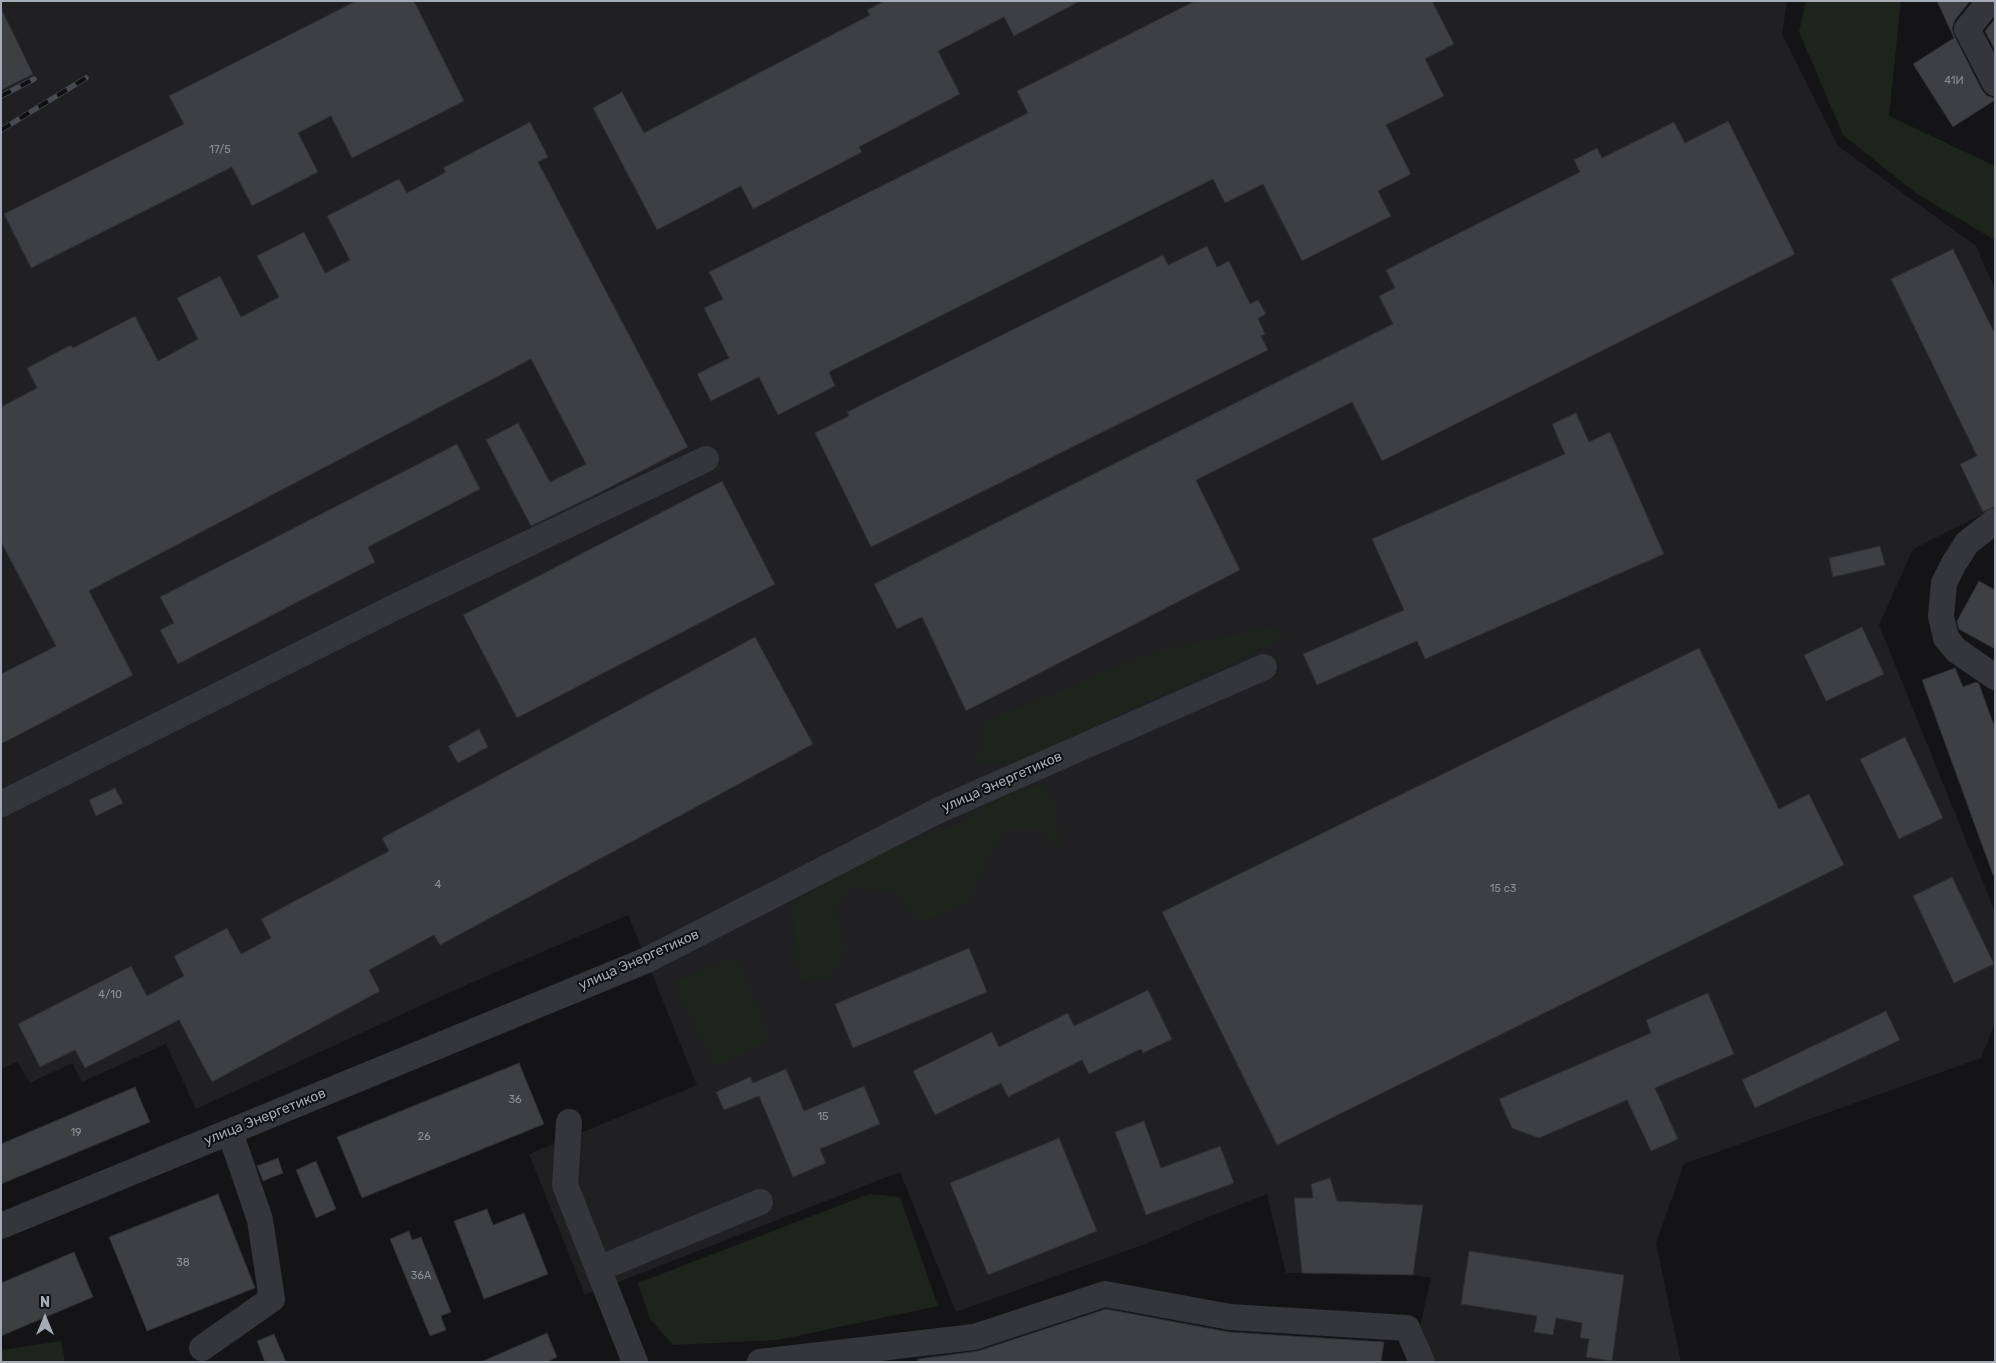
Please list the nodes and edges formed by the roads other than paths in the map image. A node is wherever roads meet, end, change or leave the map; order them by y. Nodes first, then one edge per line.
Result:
1 (1987, 1) edge
2 (1995, 83) edge
3 (706, 458) dead end
4 (1995, 521) edge
5 (1264, 667) dead end
6 (1995, 677) edge
7 (1, 804) edge
8 (569, 1122) dead end
9 (230, 1132) junction
10 (760, 1202) dead end
11 (1, 1226) edge
12 (598, 1269) junction
13 (202, 1348) dead end
14 (636, 1362) edge
15 (760, 1362) edge
16 (1422, 1362) edge

1 - 2 street
3 - 7 street
4 - 6 street
5 - 9 street, улица Энергетиков
8 - 12 street
9 - 11 street, улица Энергетиков
9 - 13 street
10 - 12 street
12 - 14 street
15 - 16 street

